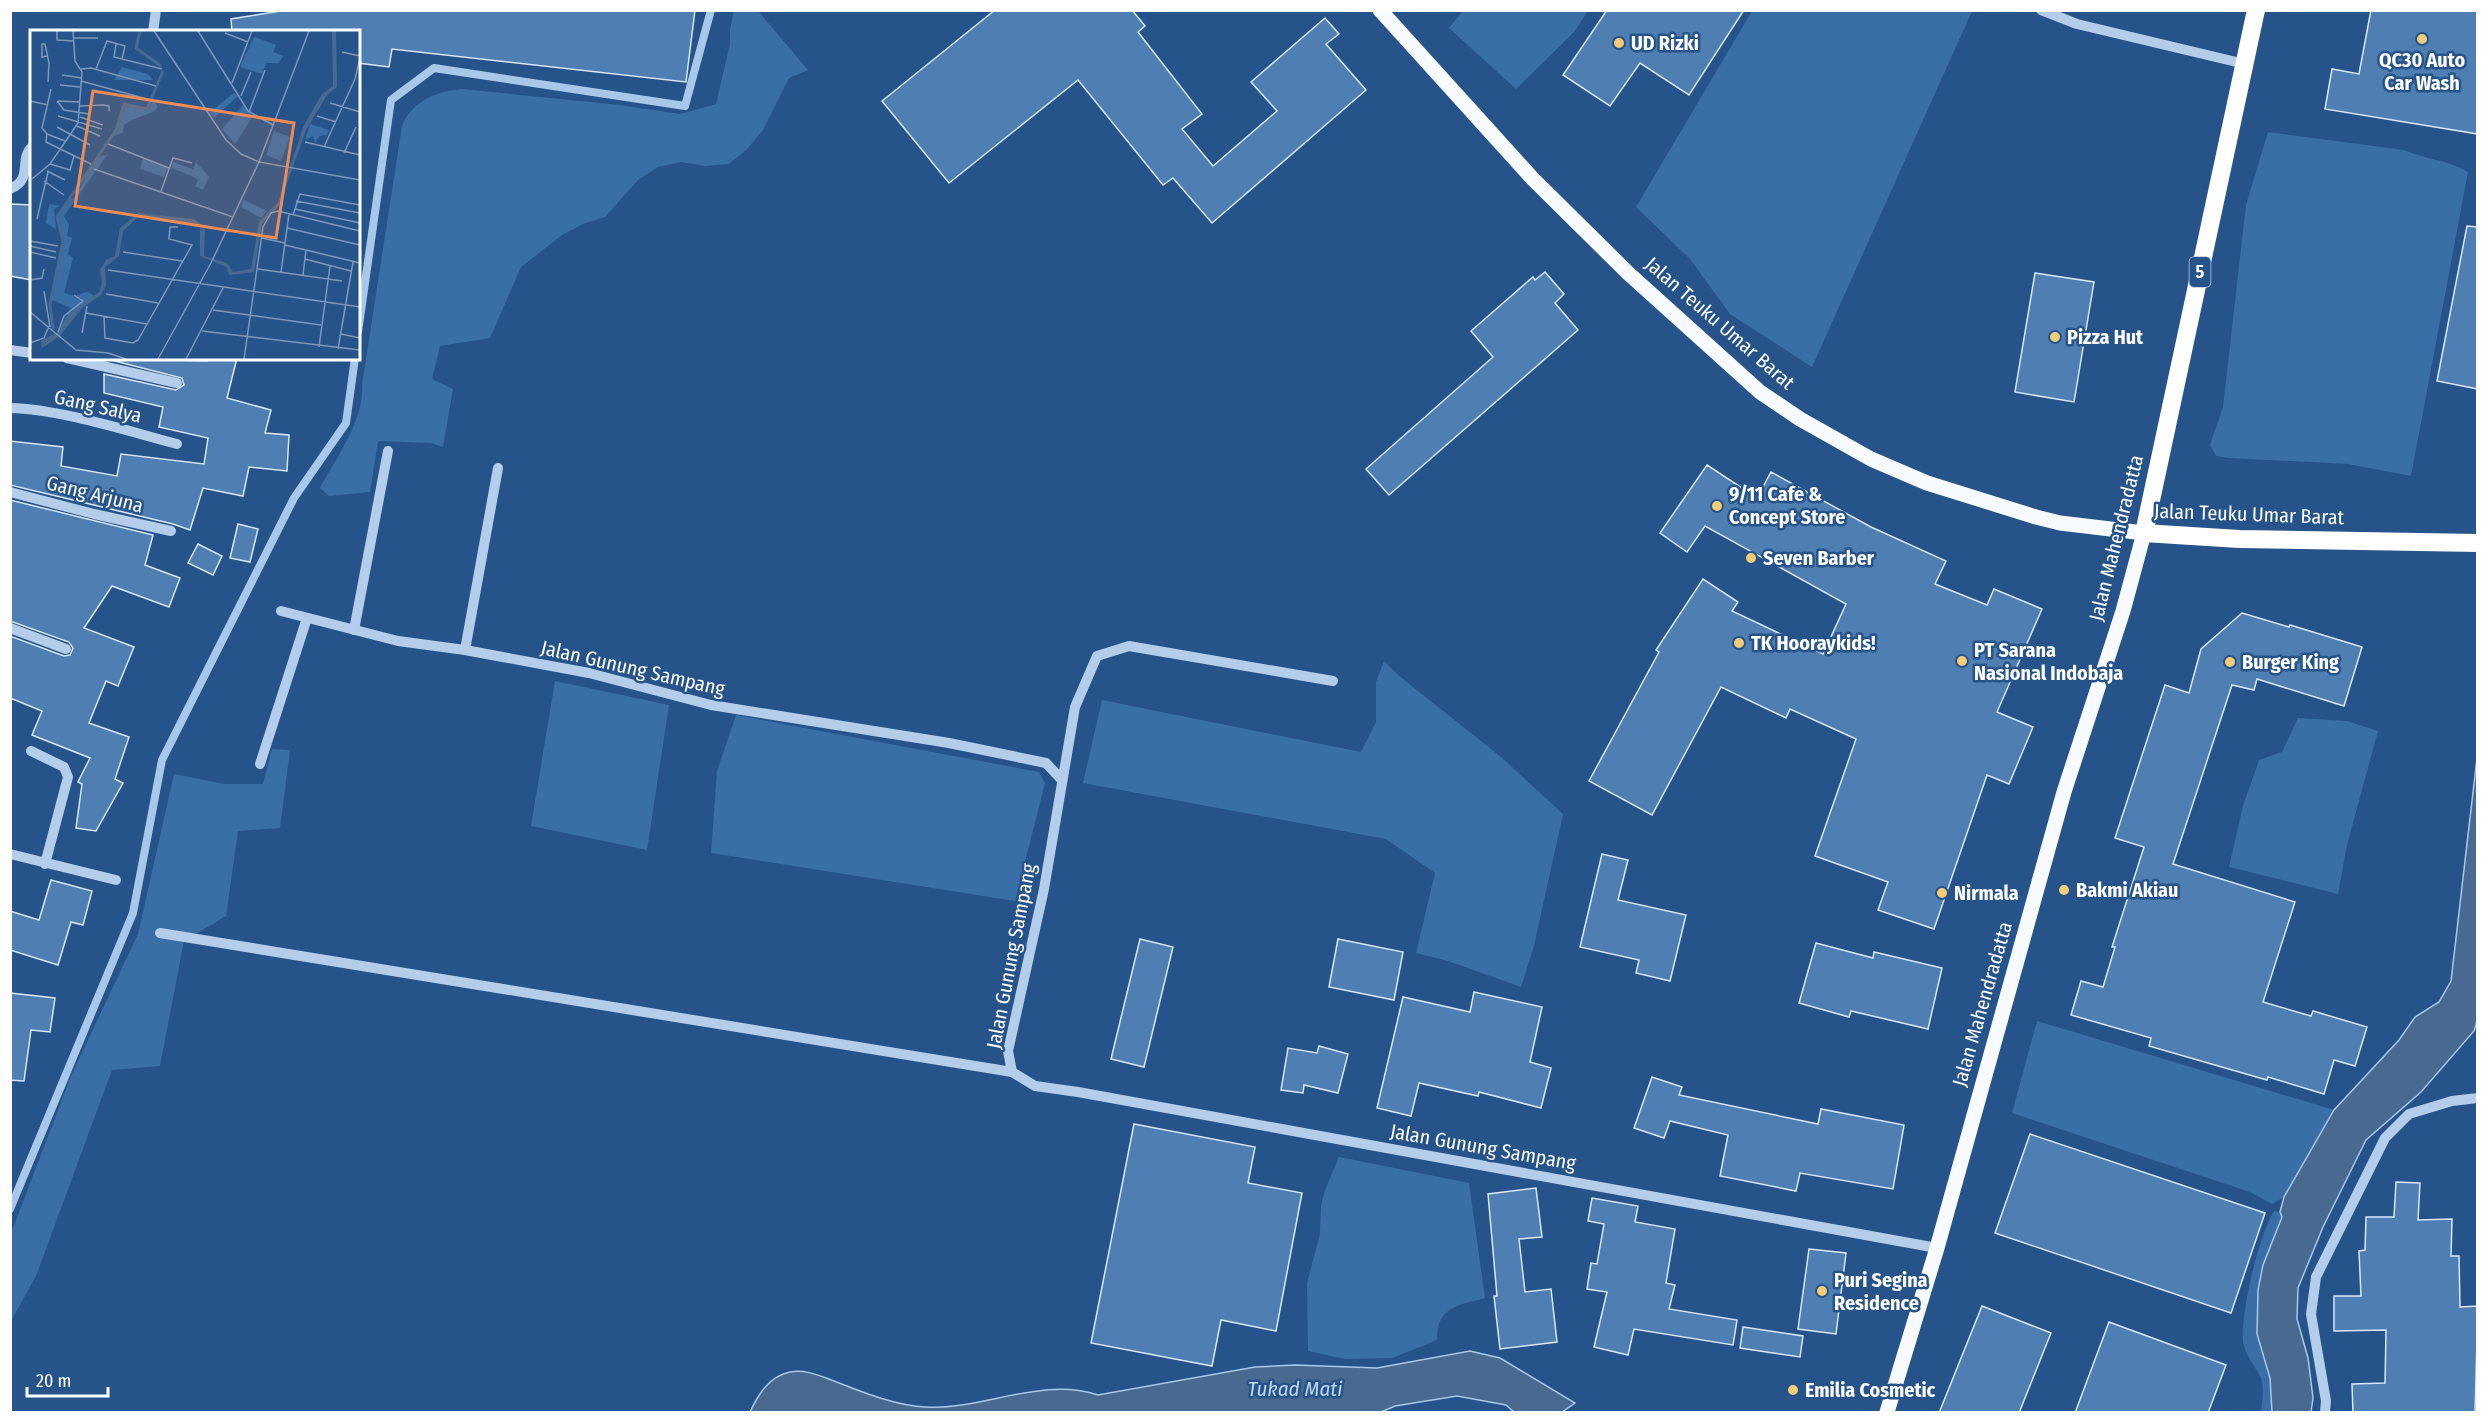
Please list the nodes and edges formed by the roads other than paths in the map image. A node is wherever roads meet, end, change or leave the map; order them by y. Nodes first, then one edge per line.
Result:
1 (156, 10) edge
2 (1380, 10) edge
3 (2041, 10) edge
4 (2256, 10) edge
5 (153, 30) edge
6 (2245, 64) junction
7 (30, 150) edge
8 (10, 189) edge
9 (10, 350) edge
10 (30, 353) edge
11 (76, 360) edge
12 (177, 383) dead end
13 (10, 408) edge
14 (177, 444) dead end
15 (388, 451) dead end
16 (498, 468) dead end
17 (10, 492) edge
18 (171, 531) dead end
19 (2144, 533) junction
20 (2478, 543) edge
21 (281, 611) dead end
22 (308, 618) junction
23 (10, 628) edge
24 (354, 630) junction
25 (66, 649) dead end
26 (465, 650) junction
27 (1333, 681) dead end
28 (31, 751) dead end
29 (260, 765) dead end
30 (1061, 779) junction
31 (10, 854) edge
32 (45, 864) junction
33 (116, 880) dead end
34 (160, 933) dead end
35 (1012, 1072) junction
36 (2474, 1098) edge
37 (1937, 1248) junction
38 (1887, 1413) edge
39 (2325, 1413) edge

1 - 5 street
2 - 19 main road, Jalan Teuku Umar Barat
3 - 6 street
4 - 6 highway, Jalan Mahendradatta / 5
6 - 19 highway, Jalan Mahendradatta / 5
7 - 8 street
9 - 10 street
11 - 12 street
13 - 14 street, Gang Salya
15 - 24 street
16 - 26 street
17 - 18 street, Gang Arjuna
19 - 20 highway, Jalan Teuku Umar Barat
19 - 37 main road, Jalan Mahendradatta
21 - 22 street, Jalan Gunung Sampang
22 - 24 street, Jalan Gunung Sampang
22 - 29 street
23 - 25 street
24 - 26 street, Jalan Gunung Sampang
26 - 30 street, Jalan Gunung Sampang
27 - 30 street
28 - 32 street
30 - 35 street, Jalan Gunung Sampang
31 - 32 street
32 - 33 street
34 - 35 street
35 - 37 street, Jalan Gunung Sampang
36 - 39 street
37 - 38 main road, Jalan Mahendradatta

